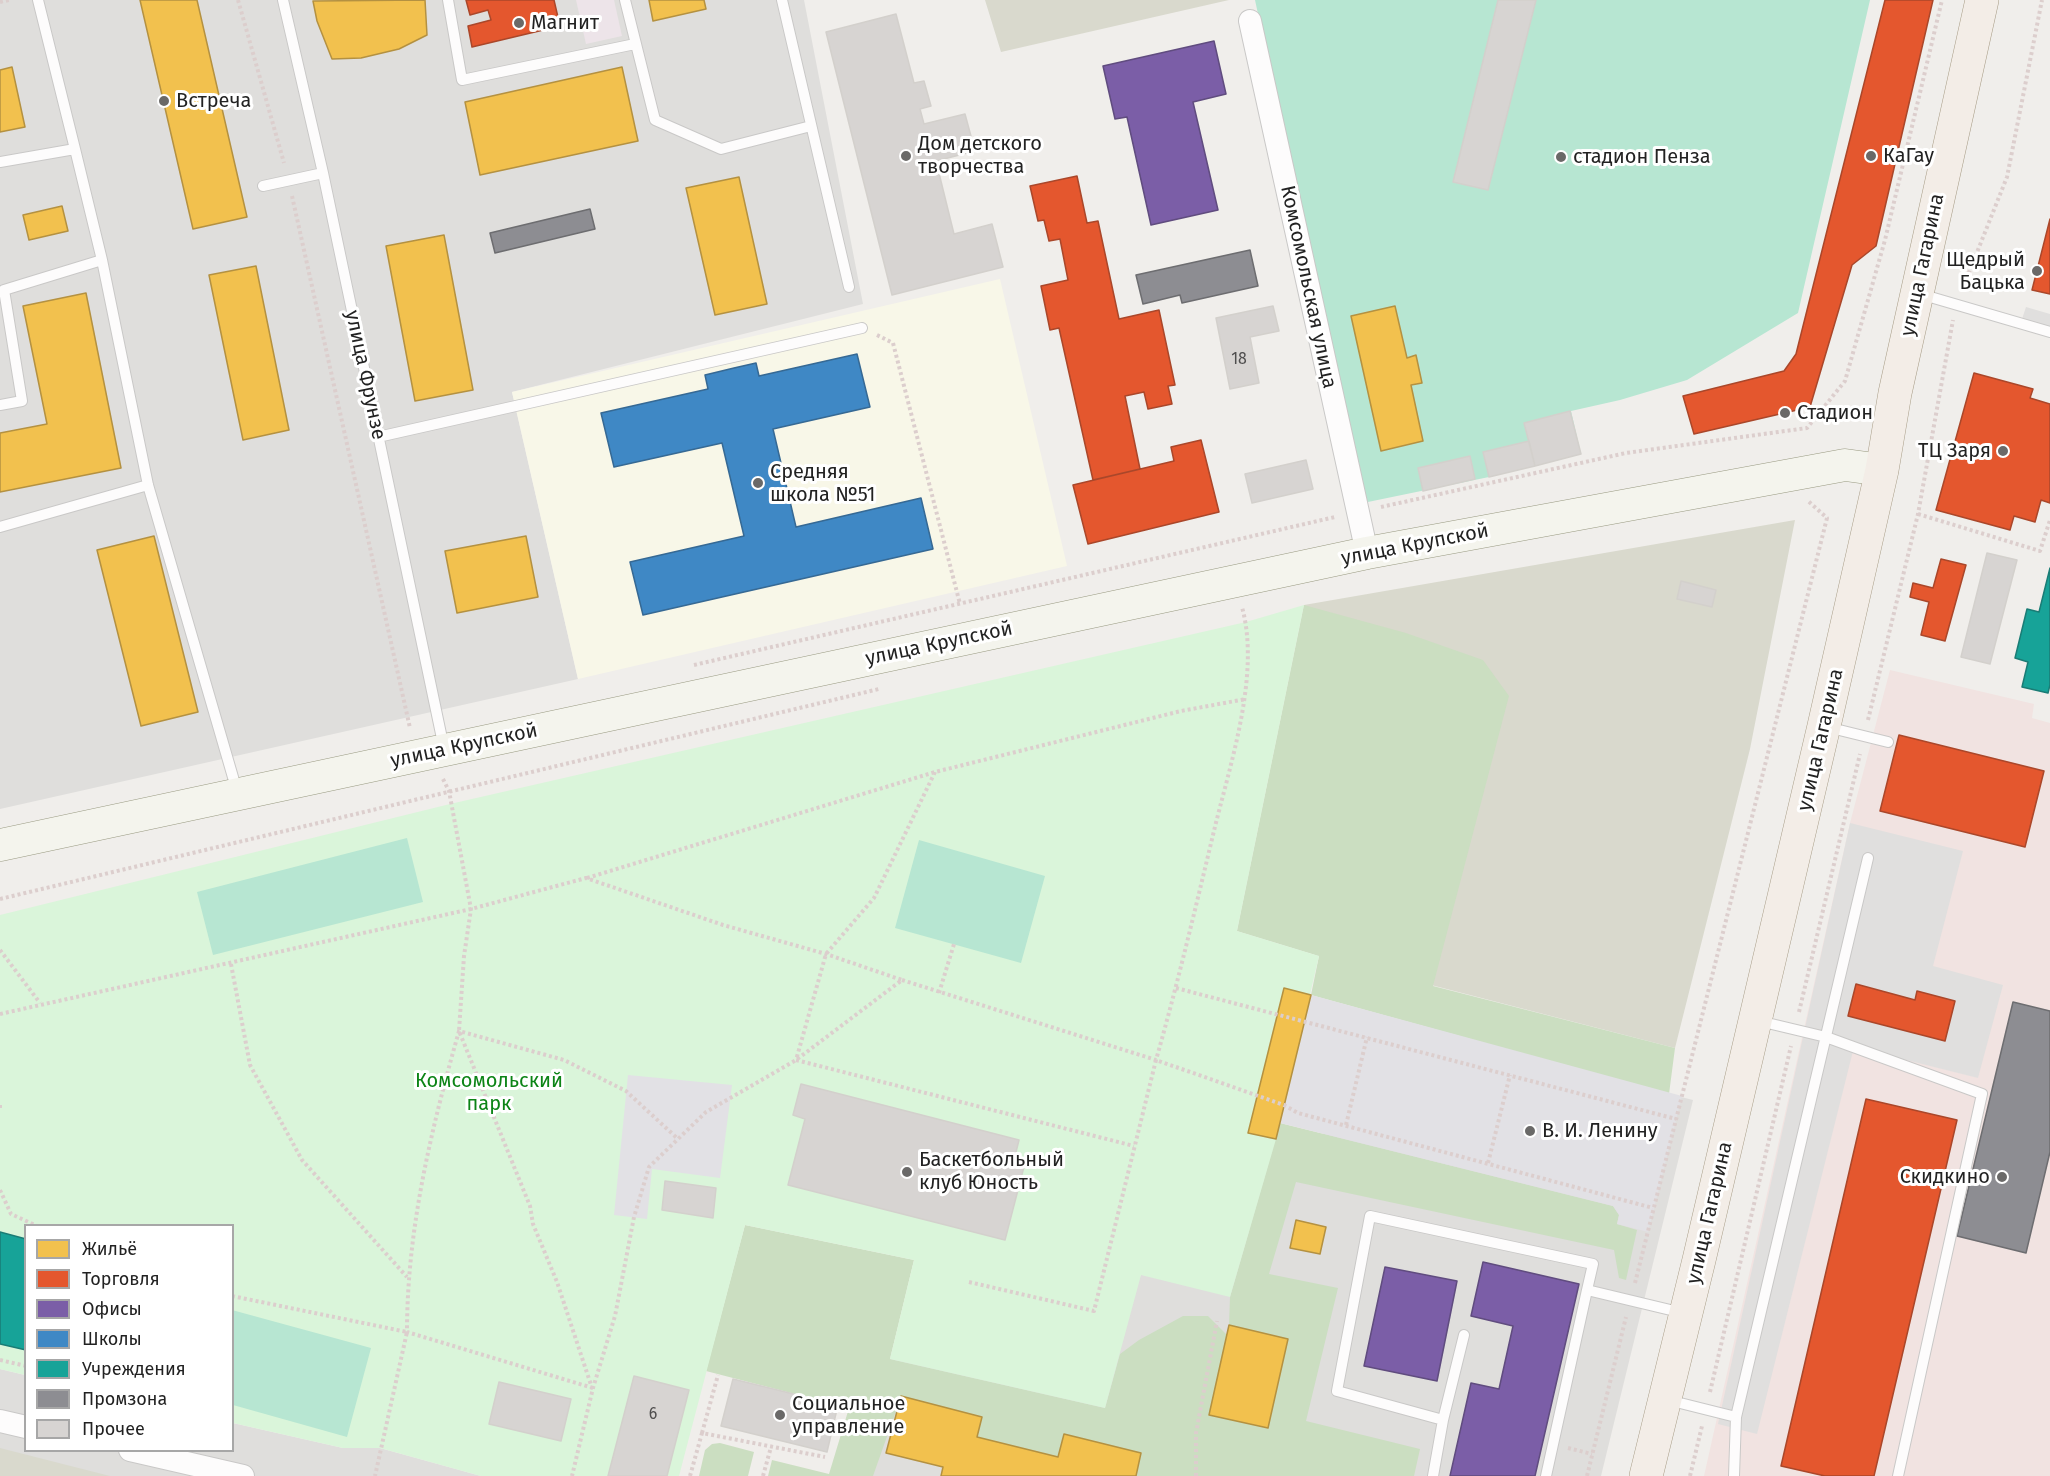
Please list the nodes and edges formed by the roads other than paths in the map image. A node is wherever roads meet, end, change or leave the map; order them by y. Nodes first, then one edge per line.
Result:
1 (38, 0) edge
2 (284, 0) edge
3 (448, 0) edge
4 (625, 0) edge
5 (782, 0) edge
6 (1982, 0) edge
7 (1250, 21) dead end
8 (635, 44) junction
9 (811, 126) junction
10 (75, 149) junction
11 (0, 162) edge
12 (323, 173) junction
13 (263, 186) dead end
14 (102, 260) junction
15 (849, 287) dead end
16 (1917, 293) junction
17 (862, 328) road end
18 (2050, 332) edge
19 (0, 405) edge
20 (378, 437) junction
21 (1882, 470) junction
22 (147, 485) junction
23 (0, 527) edge
24 (1367, 553) junction
25 (1824, 726) junction
26 (1888, 742) dead end
27 (441, 749) junction
28 (238, 794) junction
29 (0, 845) edge
30 (1868, 858) dead end
31 (1755, 1020) junction
32 (1826, 1037) junction
33 (1587, 1290) junction
34 (1686, 1314) junction
35 (1464, 1335) dead end
36 (1665, 1399) junction
37 (1736, 1417) junction
38 (1443, 1420) junction
39 (0, 1421) edge
40 (24, 1427) edge
41 (139, 1452) edge
42 (243, 1476) edge
43 (1433, 1476) edge
44 (1546, 1476) edge
45 (1646, 1476) edge
46 (1734, 1476) edge
47 (1898, 1476) edge

1 - 10 lane
2 - 12 lane, улица Фрунзе
3 - 8 lane
4 - 8 lane
5 - 9 lane
6 - 16 main road, улица Гагарина
7 - 24 street, Комсомольская улица
8 - 9 lane
9 - 15 lane
10 - 11 lane
10 - 14 lane
12 - 13 lane
12 - 20 lane, улица Фрунзе
14 - 19 lane
14 - 22 lane
16 - 18 lane
16 - 21 main road, улица Гагарина
17 - 20 lane
20 - 27 lane, улица Фрунзе
21 - 24 main road, улица Крупской
21 - 25 main road, улица Гагарина
22 - 23 lane
22 - 28 lane
24 - 27 main road, улица Крупской
25 - 26 lane
25 - 31 main road, улица Гагарина
27 - 28 main road, улица Крупской
28 - 29 main road, улица Крупской
30 - 32 lane
31 - 32 lane
31 - 34 main road, улица Гагарина
32 - 37 lane
32 - 47 lane
33 - 34 lane
33 - 38 lane
33 - 44 lane
34 - 36 main road, улица Гагарина
35 - 38 lane
36 - 37 lane
36 - 45 main road, улица Гагарина
37 - 46 lane
38 - 43 lane
39 - 40 street
41 - 42 street

